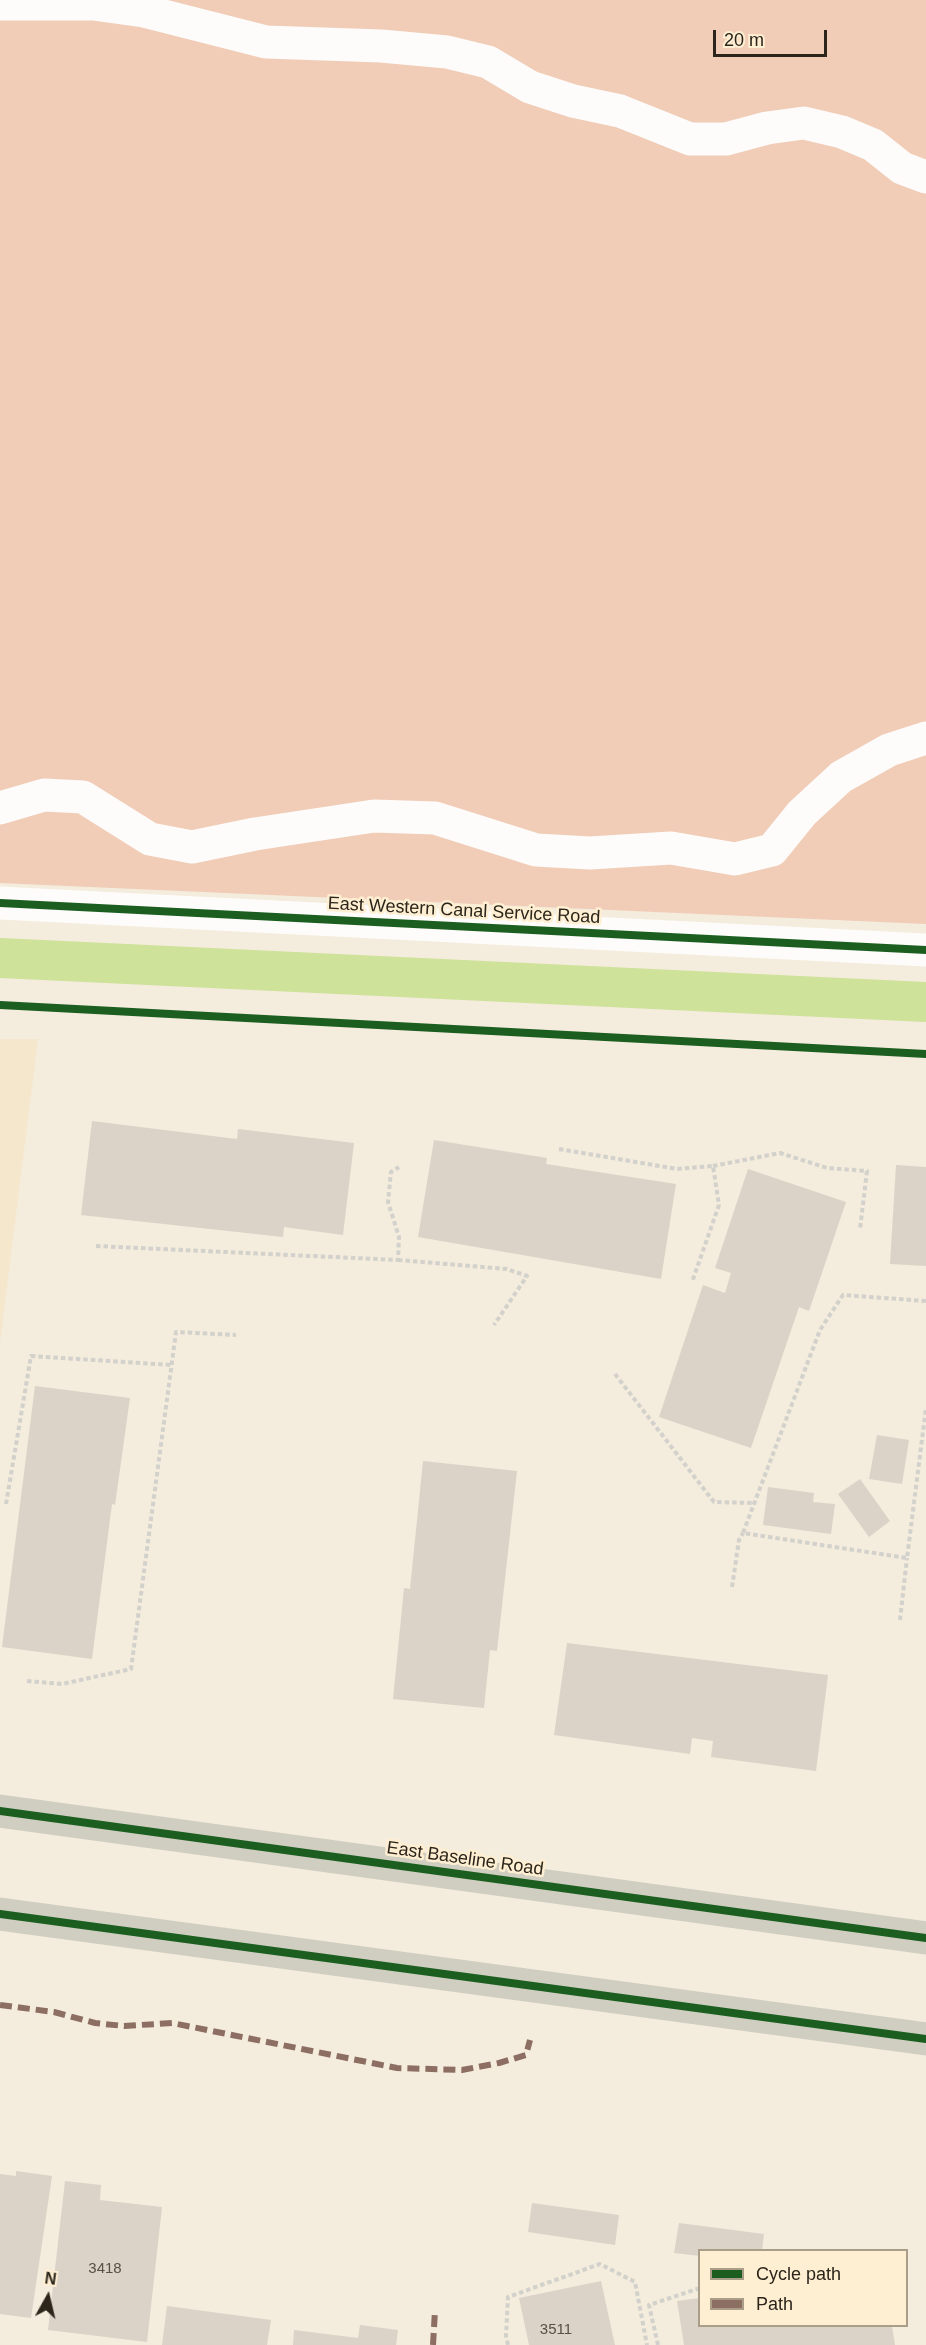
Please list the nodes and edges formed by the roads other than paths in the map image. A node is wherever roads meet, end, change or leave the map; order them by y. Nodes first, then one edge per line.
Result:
1 (0, 4) edge
2 (926, 177) edge
3 (926, 738) edge
4 (0, 808) edge
5 (0, 903) edge
6 (926, 950) edge
7 (0, 1811) edge
8 (0, 1914) edge
9 (926, 1938) edge
10 (926, 2038) edge

1 - 2 lane
3 - 4 lane
5 - 6 lane, East Western Canal Service Road
7 - 9 main road, East Baseline Road
8 - 10 main road

